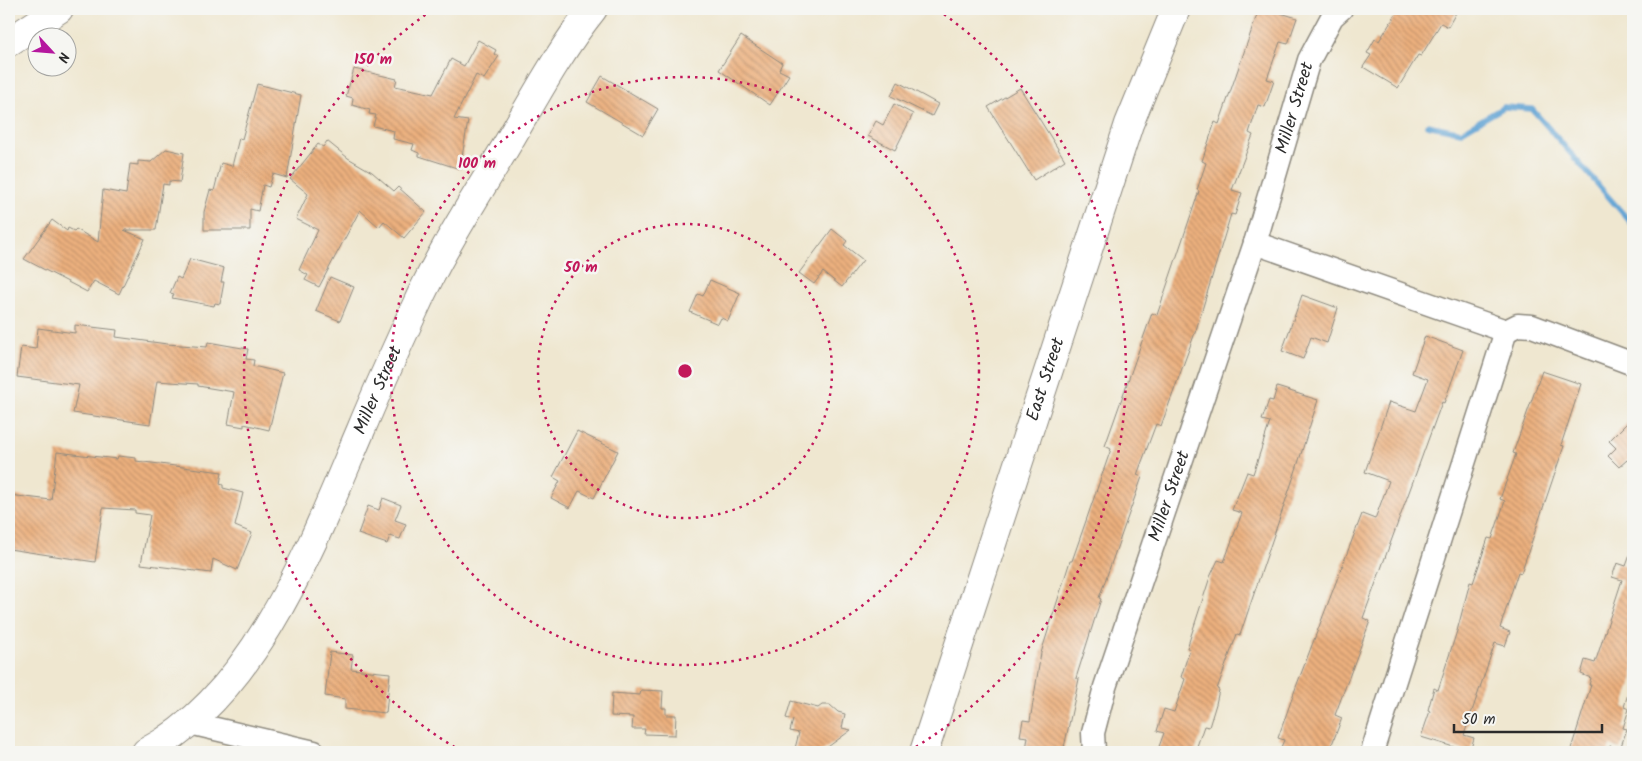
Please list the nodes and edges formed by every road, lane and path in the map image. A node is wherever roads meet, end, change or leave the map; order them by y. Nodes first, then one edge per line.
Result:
1 (59, 9) edge
2 (593, 9) edge
3 (1176, 9) edge
4 (1341, 9) edge
5 (9, 42) edge
6 (1255, 244) junction
7 (1506, 331) junction
8 (1633, 364) edge
9 (190, 723) junction
10 (146, 752) edge
11 (314, 752) edge
12 (924, 752) edge
13 (1094, 752) edge
14 (1372, 752) edge

1 - 5 main road
2 - 9 main road, Miller Street
3 - 12 main road, East Street
4 - 6 street, Miller Street
6 - 7 street
6 - 13 street, Miller Street
7 - 8 street
7 - 14 street
9 - 10 main road, Miller Street
9 - 11 street

